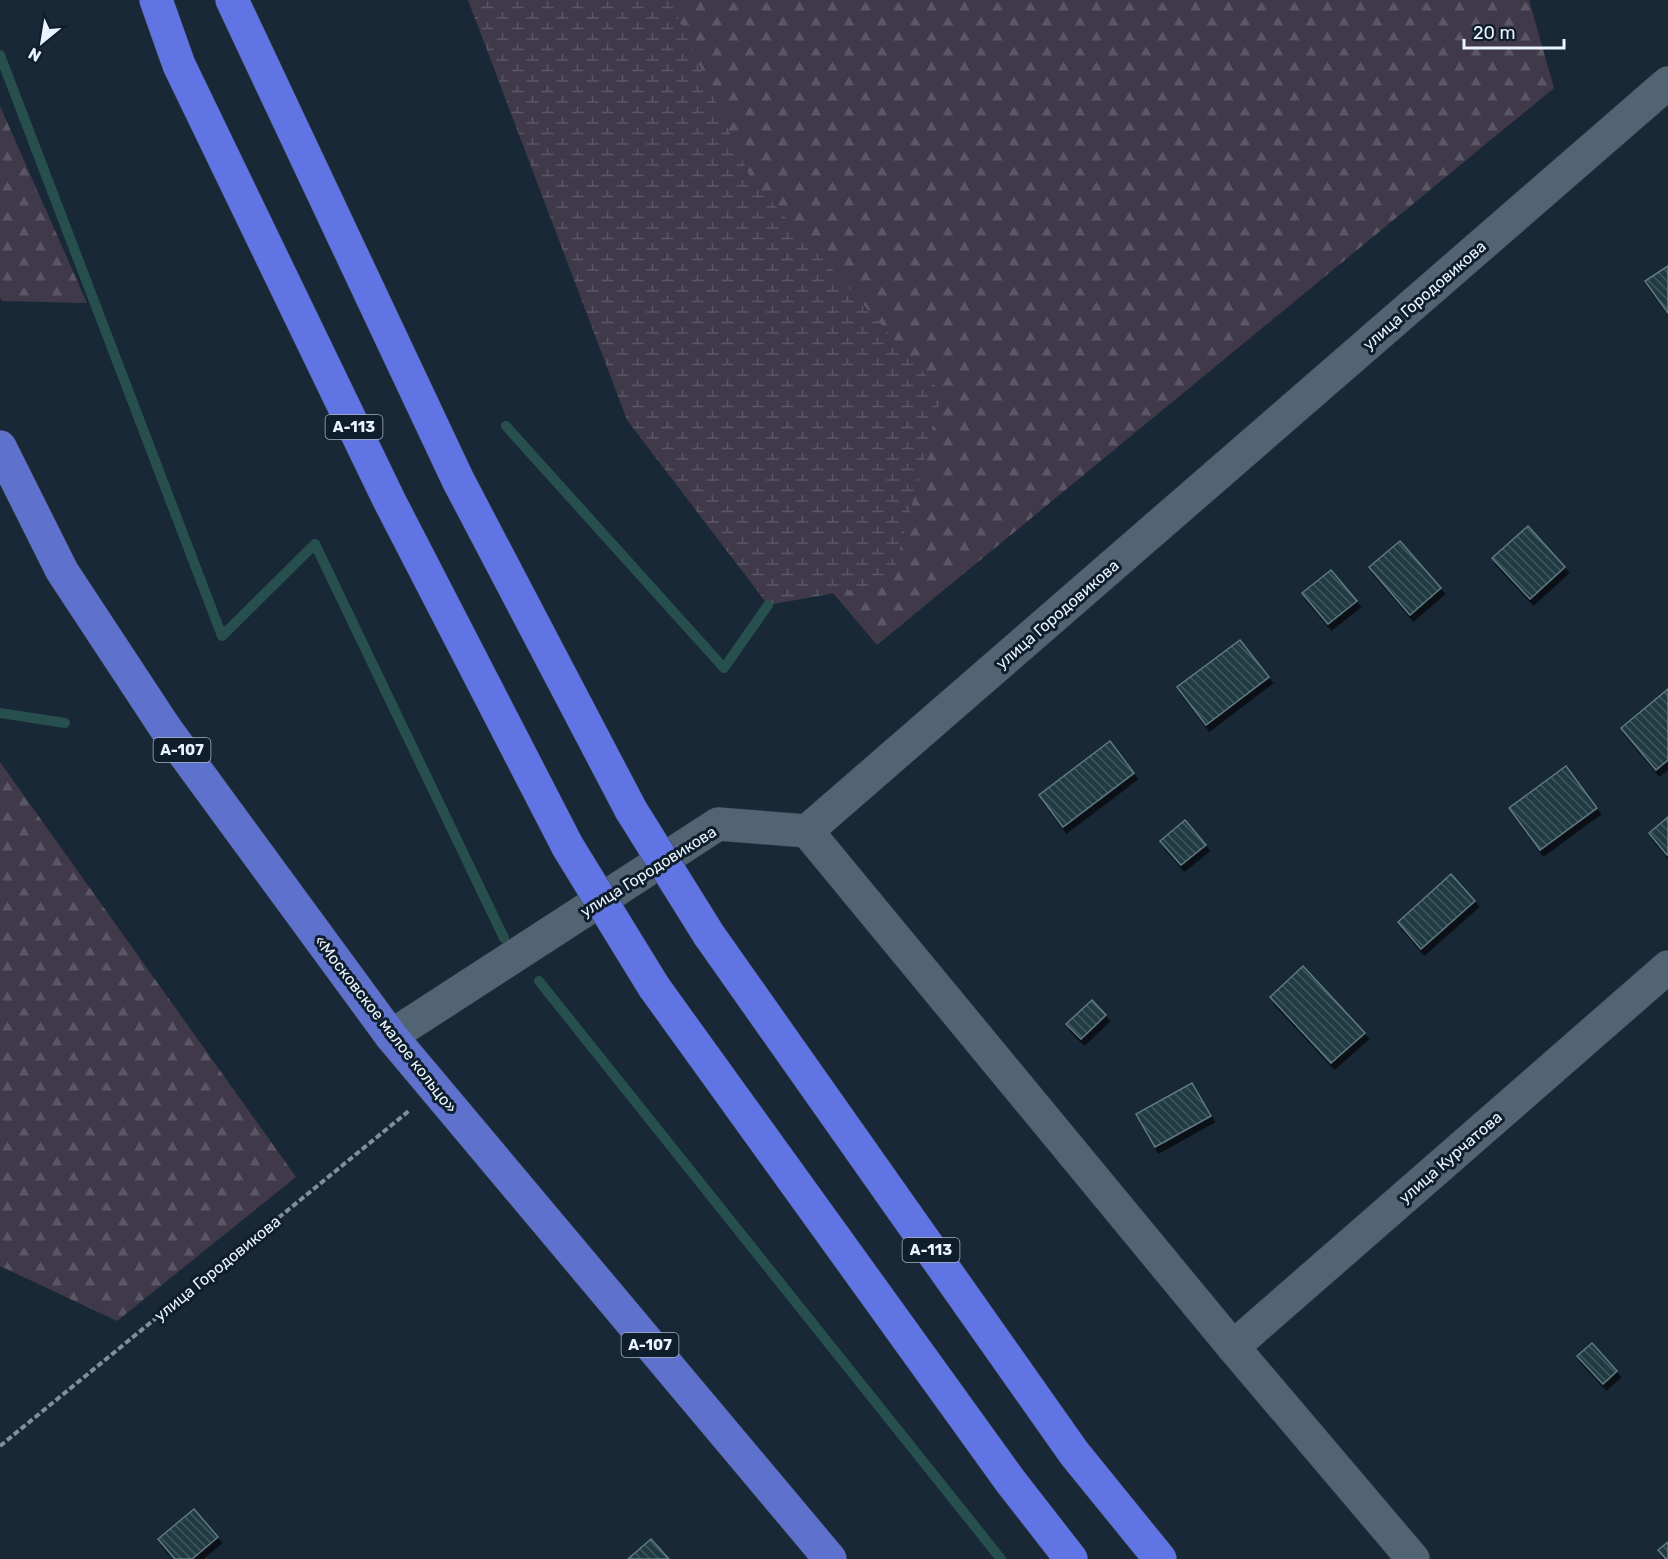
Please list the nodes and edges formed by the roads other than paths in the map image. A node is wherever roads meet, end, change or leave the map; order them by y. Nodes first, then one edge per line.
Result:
1 (156, 0) edge
2 (232, 0) edge
3 (1668, 83) edge
4 (0, 447) edge
5 (807, 831) junction
6 (1668, 967) edge
7 (391, 1036) junction
8 (1233, 1347) junction
9 (830, 1559) edge
10 (1071, 1559) edge
11 (1161, 1559) edge
12 (1413, 1559) edge

1 - 10 highway, А-113, bridge
2 - 11 highway, А-113, bridge
3 - 5 street, улица Городовикова
4 - 7 highway, «Московское малое кольцо» / А-107
5 - 7 street, улица Городовикова
5 - 8 street
6 - 8 street, улица Курчатова
7 - 9 highway, «Московское малое кольцо» / А-107
8 - 12 street

